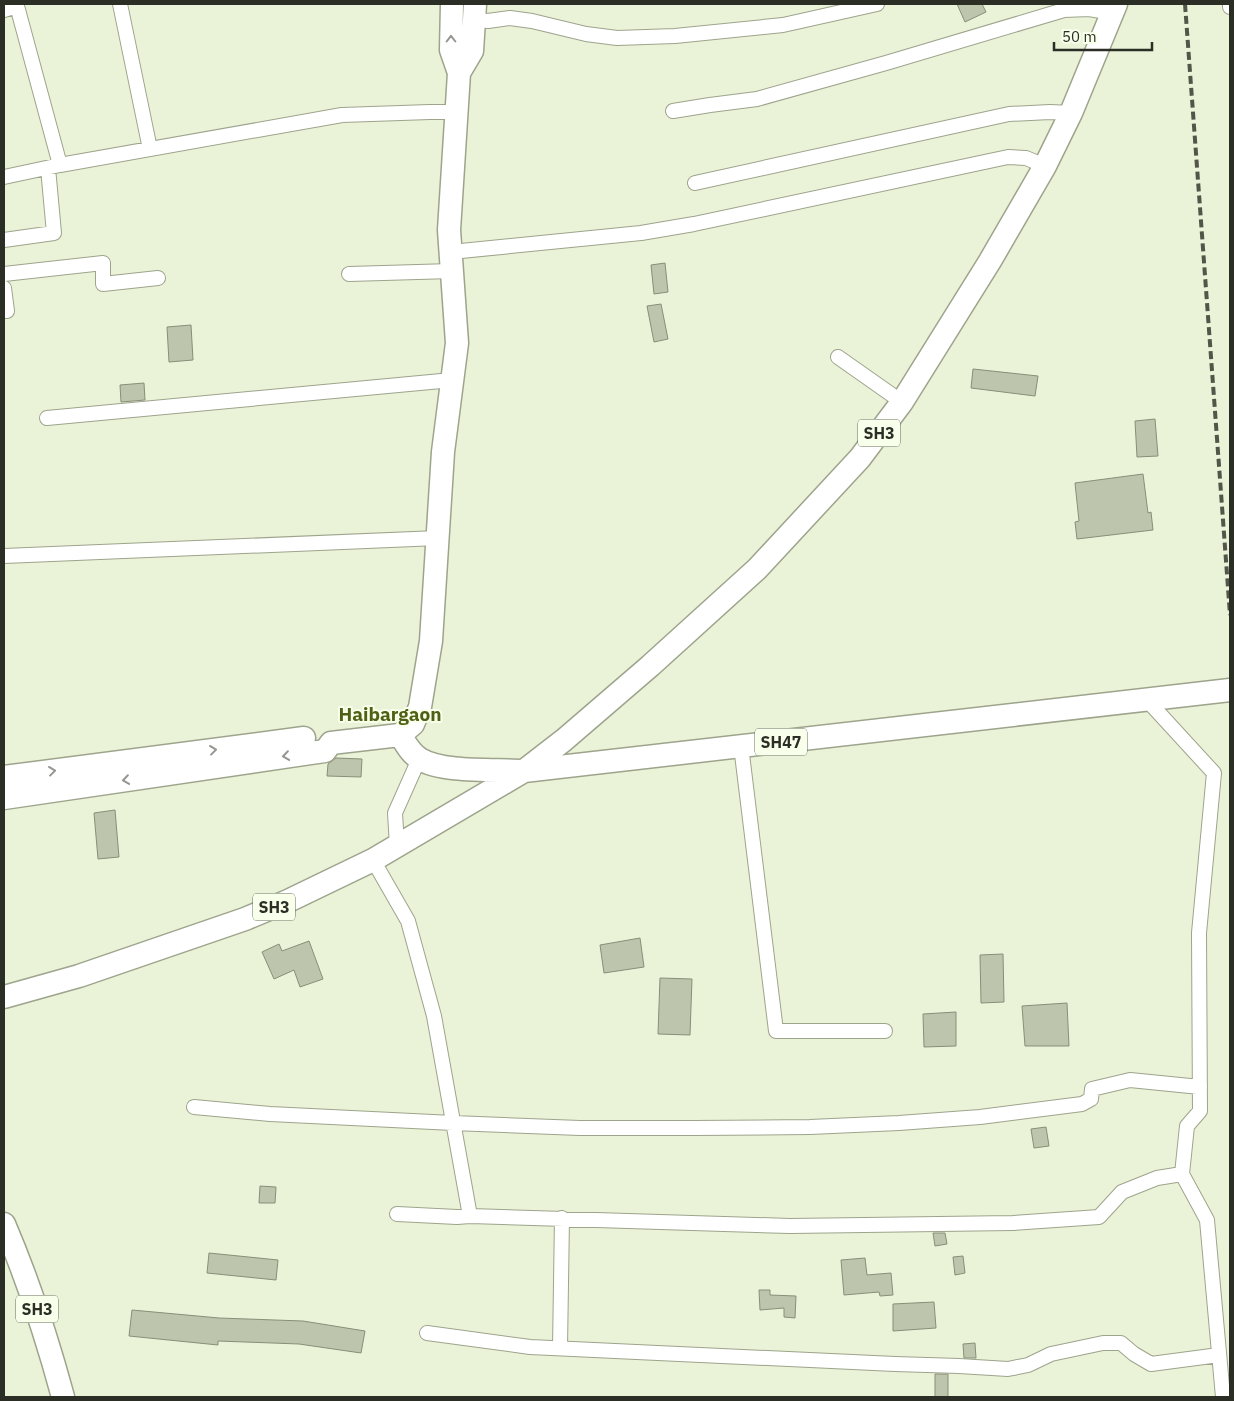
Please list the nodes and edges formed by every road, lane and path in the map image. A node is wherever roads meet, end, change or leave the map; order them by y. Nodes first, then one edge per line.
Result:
1 (120, 4) edge
2 (452, 4) edge
3 (878, 4) edge
4 (1114, 8) edge
5 (4, 10) edge
6 (475, 12) edge
7 (459, 73) junction
8 (673, 111) dead end
9 (457, 112) junction
10 (1071, 113) junction
11 (150, 149) junction
12 (1045, 166) junction
13 (54, 167) junction
14 (4, 177) edge
15 (695, 183) dead end
16 (4, 240) edge
17 (451, 262) junction
18 (4, 274) edge
19 (349, 274) dead end
20 (158, 278) dead end
21 (4, 288) edge
22 (4, 311) edge
23 (838, 357) dead end
24 (452, 380) junction
25 (902, 402) junction
26 (47, 418) dead end
27 (438, 538) junction
28 (4, 556) edge
29 (1230, 690) edge
30 (1147, 700) junction
31 (400, 735) junction
32 (331, 743) junction
33 (741, 746) junction
34 (419, 759) junction
35 (524, 770) junction
36 (4, 777) edge
37 (4, 798) edge
38 (397, 846) junction
39 (373, 860) junction
40 (4, 997) edge
41 (886, 1031) dead end
42 (1200, 1087) junction
43 (194, 1107) dead end
44 (454, 1123) junction
45 (1182, 1174) junction
46 (396, 1214) dead end
47 (470, 1216) junction
48 (562, 1218) junction
49 (4, 1224) edge
50 (427, 1333) dead end
51 (560, 1348) junction
52 (1219, 1355) junction
53 (63, 1397) edge
54 (1223, 1397) edge

1 - 11 street
7 -> 2 main road
3 - 6 street
4 - 8 street
4 - 10 main road, SH3
5 - 13 street
6 - 7 main road
7 - 9 main road
9 - 11 street
9 - 17 main road
10 - 12 main road, SH3
10 - 15 street
11 - 13 street
12 - 17 street
12 - 25 main road, SH3
13 - 14 street
13 - 16 street
17 - 19 street
17 - 24 main road
18 - 20 street
21 - 22 street
23 - 25 street
24 - 26 street
24 - 27 main road
25 - 35 main road, SH3
27 - 28 street
27 - 31 main road
29 - 30 main road, SH47
30 - 33 main road, SH47
30 - 42 street
31 - 32 main road
31 - 34 main road
36 -> 32 main road
32 -> 37 main road
33 - 35 main road, SH47
33 - 41 street
34 - 35 main road, SH47
34 - 38 street
35 - 38 main road, SH3
38 - 39 main road, SH3
39 - 40 main road, SH3
39 - 44 street
42 - 44 street
42 - 45 street
43 - 44 street
44 - 47 street
45 - 48 street
45 - 52 street
46 - 47 street
47 - 48 street
48 - 51 street
49 - 53 main road, SH3
50 - 51 street
51 - 52 street
52 - 54 street

